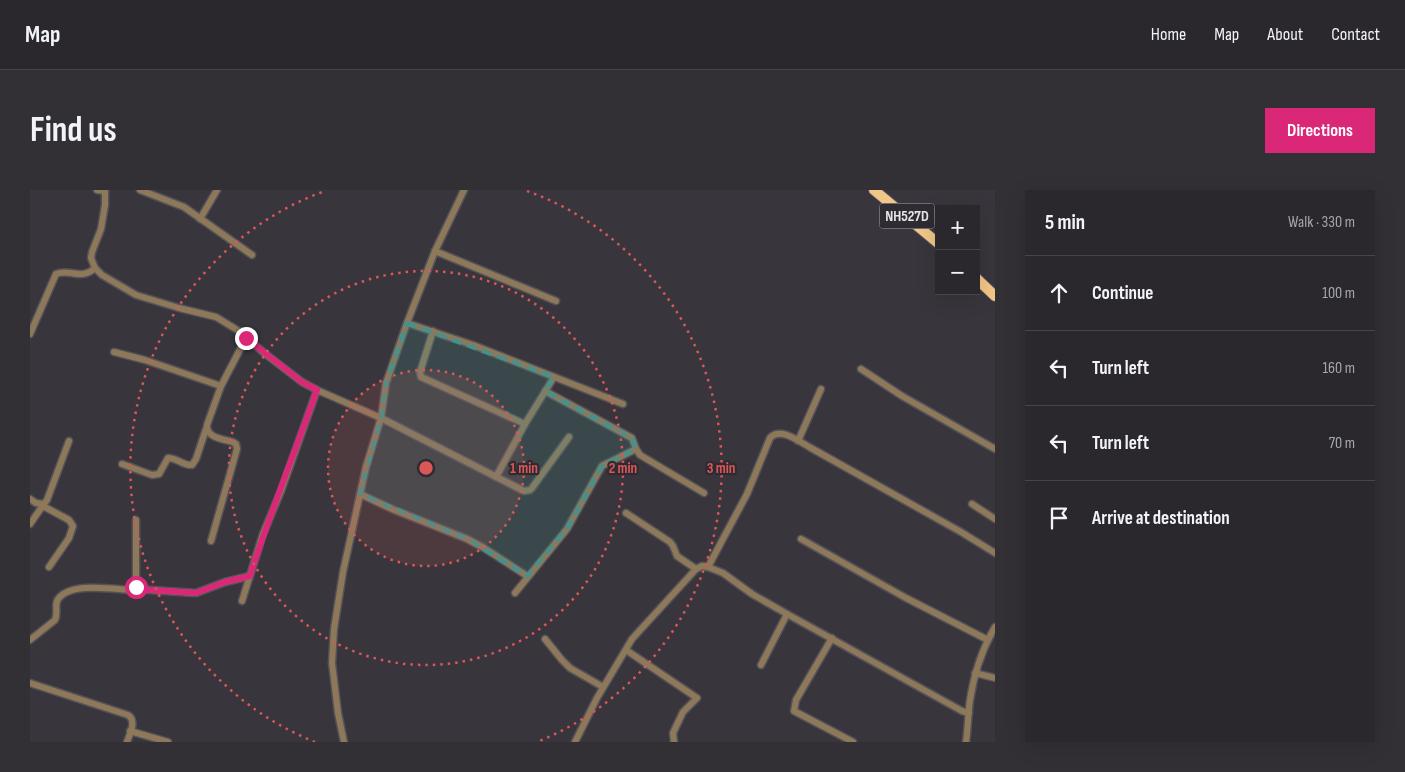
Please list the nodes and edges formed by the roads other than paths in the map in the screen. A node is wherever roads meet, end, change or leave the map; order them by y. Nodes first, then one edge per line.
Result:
1 (96, 190) edge
2 (140, 190) edge
3 (217, 190) edge
4 (464, 190) edge
5 (874, 190) edge
6 (105, 191) edge
7 (200, 218) junction
8 (935, 241) edge
9 (435, 251) junction
10 (252, 255) dead end
11 (95, 268) junction
12 (980, 282) edge
13 (995, 296) edge
14 (556, 301) dead end
15 (407, 323) junction
16 (433, 332) junction
17 (30, 334) edge
18 (246, 338) junction
19 (114, 352) dead end
20 (861, 369) dead end
21 (554, 377) junction
22 (221, 386) junction
23 (821, 389) dead end
24 (317, 390) junction
25 (545, 391) junction
26 (623, 404) dead end
27 (382, 418) junction
28 (525, 424) junction
29 (206, 429) junction
30 (569, 436) dead end
31 (69, 441) dead end
32 (798, 441) junction
33 (636, 449) junction
34 (995, 449) edge
35 (122, 464) dead end
36 (496, 476) junction
37 (704, 493) dead end
38 (360, 494) junction
39 (30, 499) edge
40 (972, 504) dead end
41 (43, 505) junction
42 (626, 513) dead end
43 (995, 519) edge
44 (136, 520) dead end
45 (30, 524) edge
46 (801, 539) dead end
47 (211, 542) dead end
48 (995, 553) edge
49 (708, 567) junction
50 (49, 568) dead end
51 (696, 569) junction
52 (250, 576) junction
53 (527, 576) junction
54 (135, 589) junction
55 (515, 593) dead end
56 (242, 601) dead end
57 (787, 614) junction
58 (994, 629) edge
59 (832, 638) junction
60 (545, 639) dead end
61 (30, 640) edge
62 (988, 640) junction
63 (626, 650) junction
64 (761, 665) dead end
65 (975, 673) junction
66 (995, 678) edge
67 (30, 683) edge
68 (603, 687) junction
69 (969, 713) junction
70 (130, 731) junction
71 (127, 742) edge
72 (168, 742) edge
73 (344, 742) edge
74 (575, 742) edge
75 (674, 742) edge
76 (853, 742) edge
77 (966, 742) edge

1 - 6 street
2 - 7 street
3 - 7 street
4 - 9 street
5 - 8 highway, NH527D
6 - 11 street
7 - 10 street
9 - 14 street
9 - 15 street
11 - 17 street
11 - 18 street
12 - 13 highway
15 - 16 street
15 - 27 street
16 - 21 street
16 - 28 street
18 - 22 street
18 - 24 street
19 - 22 street
20 - 34 street
21 - 25 street
21 - 26 street
22 - 29 street
23 - 32 street
24 - 27 street
24 - 52 street
25 - 28 street
25 - 33 street
27 - 36 street
27 - 38 street
28 - 36 street
29 - 35 street
29 - 47 street
30 - 36 street
31 - 41 street
32 - 48 street
32 - 49 street
33 - 37 street
33 - 53 street
38 - 53 street
38 - 73 street
39 - 41 street
40 - 43 street
41 - 45 street
41 - 50 street
42 - 51 street
44 - 54 street
46 - 62 street
49 - 51 street
49 - 57 street
51 - 63 street
52 - 54 street
52 - 56 street
53 - 55 street
54 - 61 street
57 - 59 street
57 - 64 street
58 - 62 street
59 - 69 street
59 - 76 street
60 - 68 street
62 - 65 street
63 - 68 street
63 - 75 street
65 - 66 street
65 - 69 street
67 - 70 street
68 - 74 street
69 - 77 street
70 - 71 street
70 - 72 street

